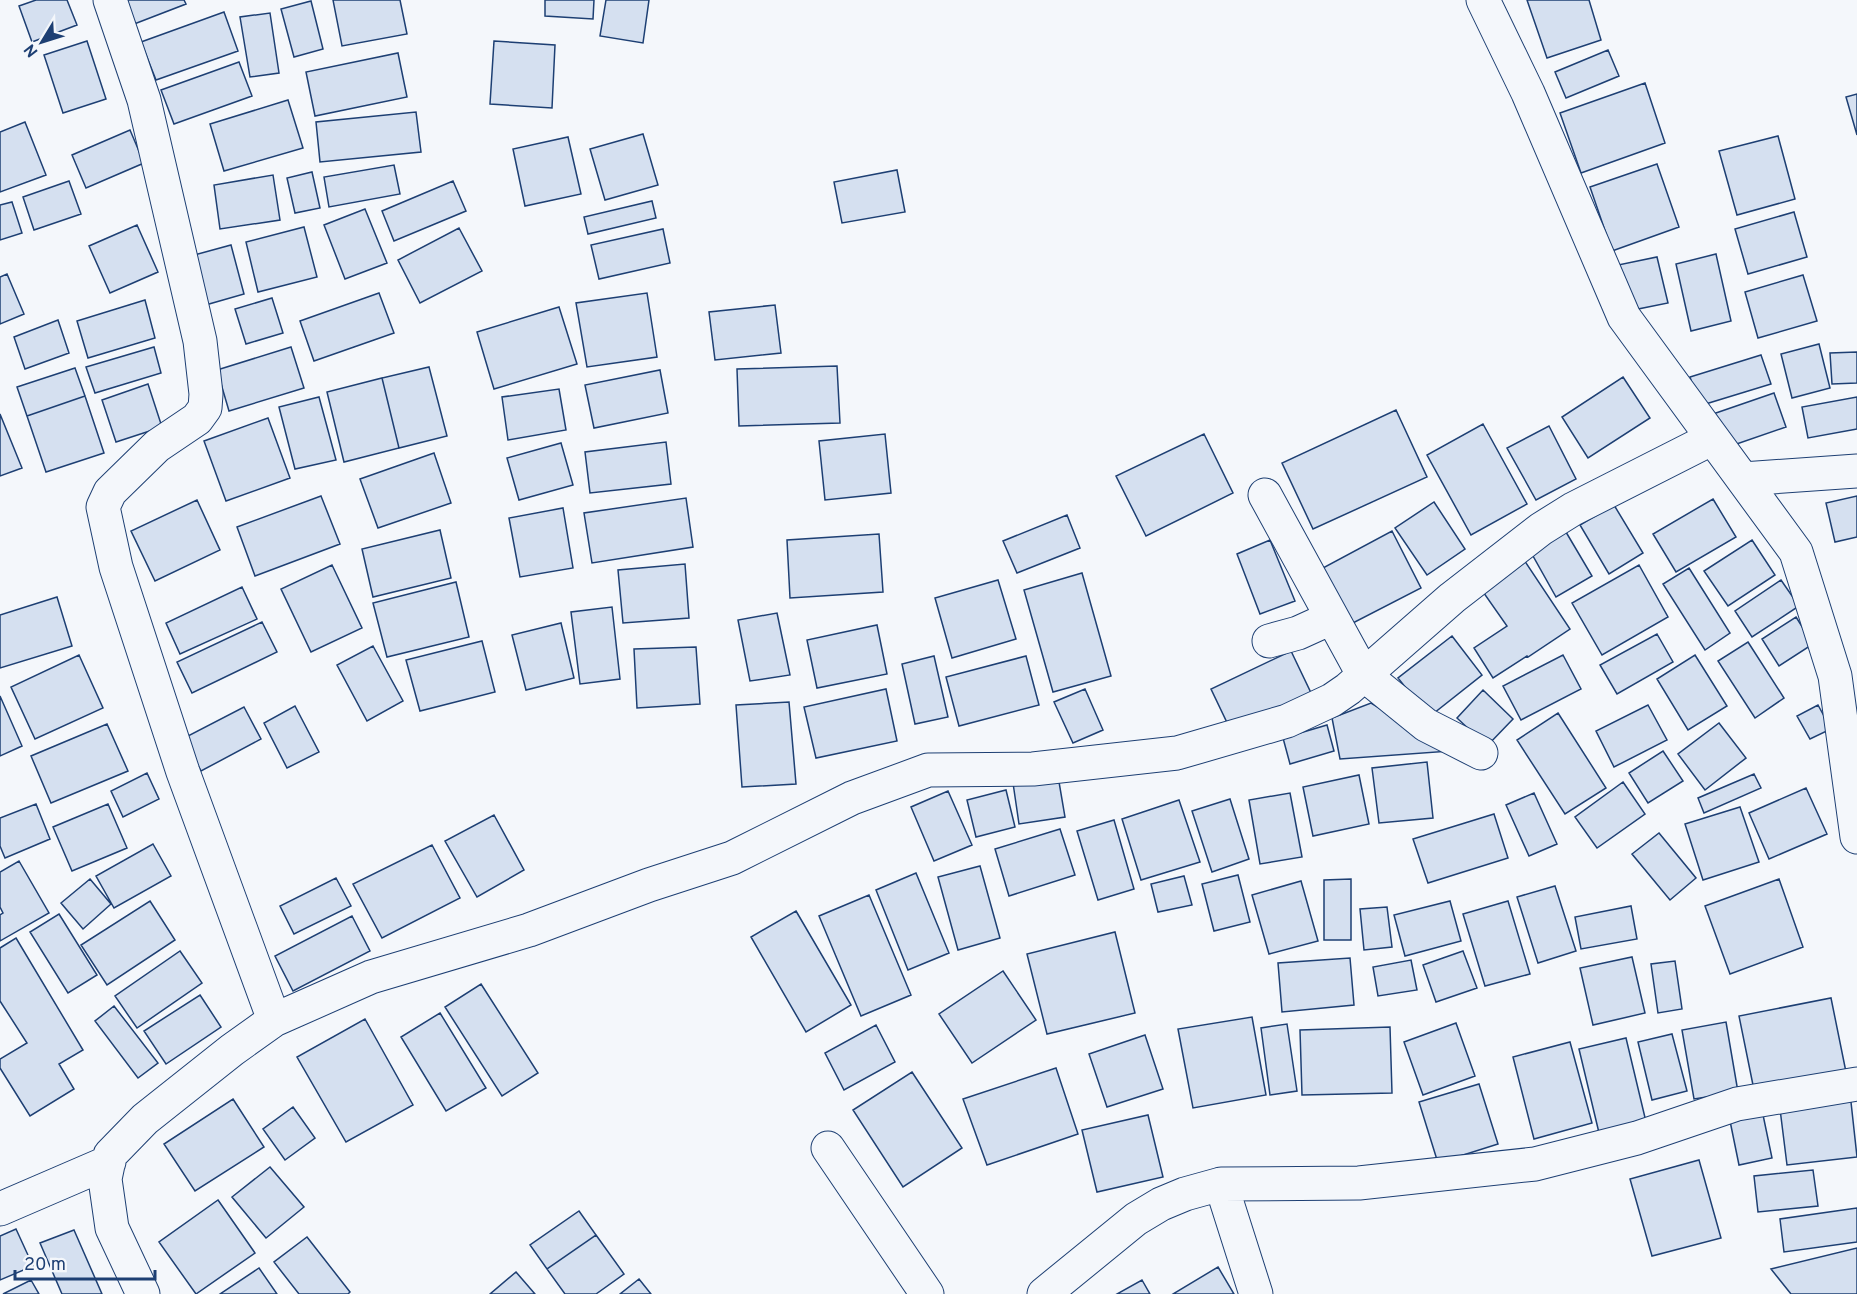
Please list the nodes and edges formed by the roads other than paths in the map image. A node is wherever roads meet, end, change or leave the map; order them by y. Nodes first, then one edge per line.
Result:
1 (110, 0) edge
2 (1484, 0) edge
3 (1711, 439) junction
4 (1857, 471) edge
5 (1743, 479) junction
6 (1265, 495) dead end
7 (1331, 618) junction
8 (1269, 640) dead end
9 (1363, 674) junction
10 (1481, 753) dead end
11 (1857, 837) edge
12 (274, 1020) junction
13 (1857, 1083) edge
14 (828, 1148) dead end
15 (109, 1162) junction
16 (1221, 1184) junction
17 (0, 1209) edge
18 (143, 1294) edge
19 (927, 1294) edge
20 (1044, 1294) edge
21 (1256, 1294) edge

1 - 12 street
2 - 3 street
3 - 5 street
3 - 9 street
4 - 5 street
5 - 11 street
6 - 7 street
7 - 8 street
7 - 9 street
9 - 10 street
9 - 12 street
12 - 15 street
13 - 16 street
14 - 19 street
15 - 17 street
15 - 18 street
16 - 20 street
16 - 21 street

